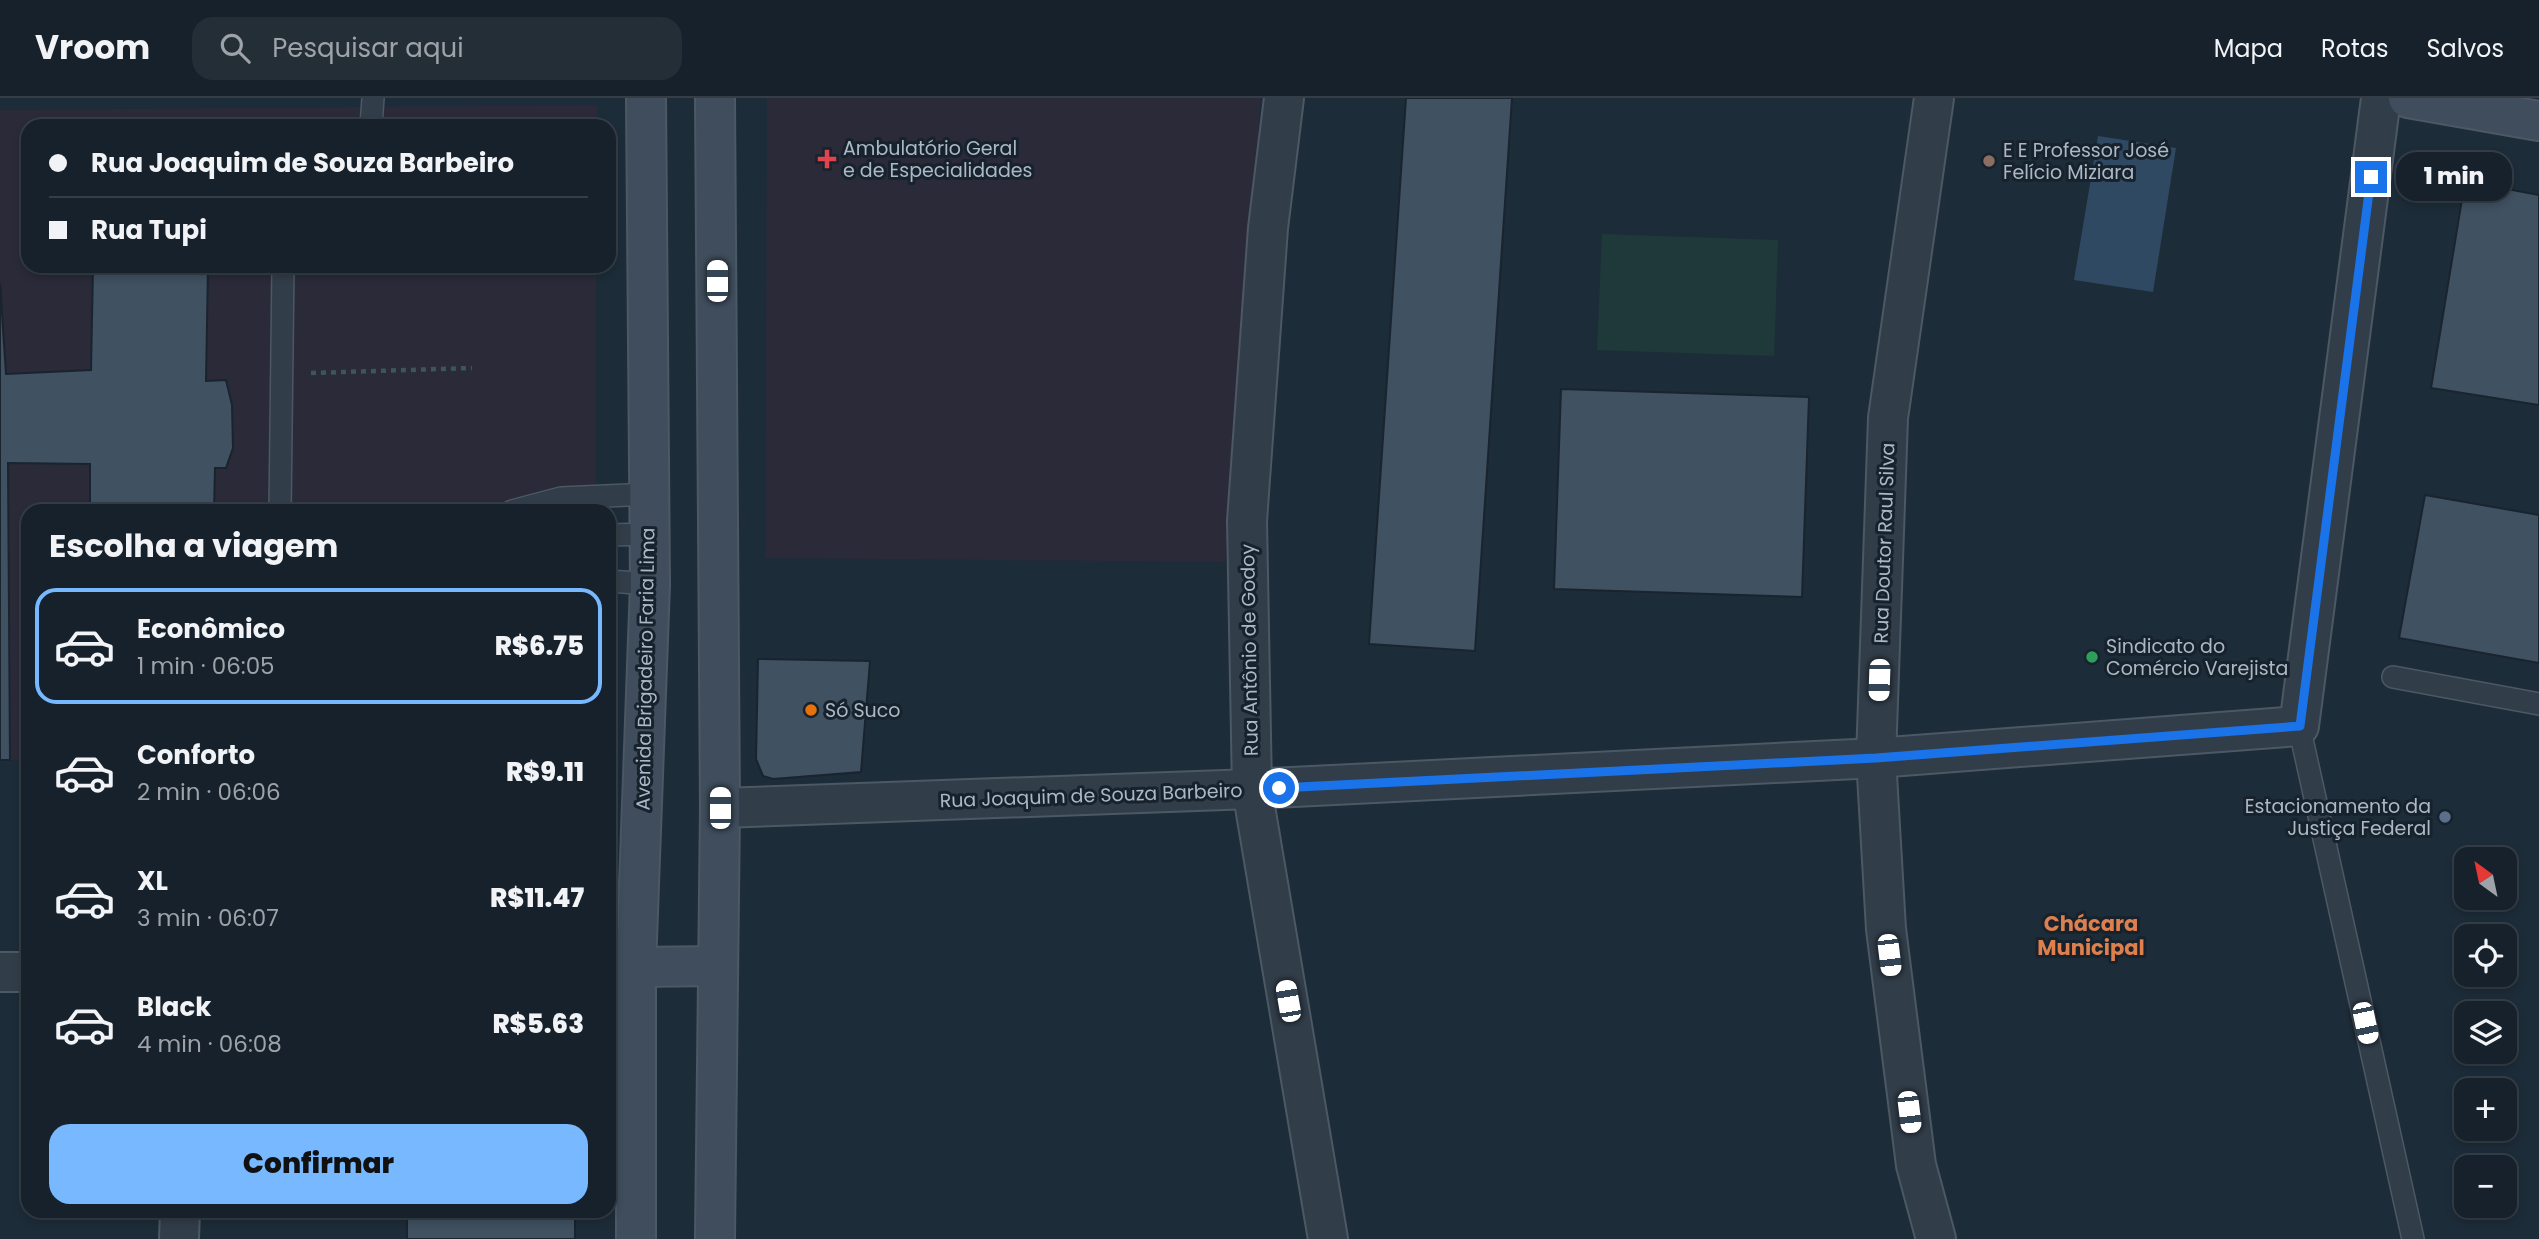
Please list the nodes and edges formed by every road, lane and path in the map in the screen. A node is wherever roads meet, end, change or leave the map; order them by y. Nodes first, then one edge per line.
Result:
1 (373, 98) edge
2 (646, 98) edge
3 (715, 98) edge
4 (1284, 98) edge
5 (1934, 98) edge
6 (2381, 98) edge
7 (2408, 98) edge
8 (372, 119) edge
9 (2539, 121) edge
10 (283, 273) edge
11 (472, 368) dead end
12 (282, 373) junction
13 (650, 494) junction
14 (280, 504) edge
15 (538, 504) edge
16 (649, 534) junction
17 (616, 535) edge
18 (616, 581) edge
19 (650, 584) junction
20 (2393, 677) dead end
21 (2539, 704) edge
22 (2300, 726) junction
23 (1876, 758) junction
24 (1252, 789) junction
25 (720, 808) junction
26 (718, 966) junction
27 (622, 967) edge
28 (0, 972) edge
29 (21, 972) edge
30 (180, 1218) edge
31 (179, 1239) edge
32 (636, 1239) edge
33 (715, 1239) edge
34 (1328, 1239) edge
35 (1936, 1239) edge
36 (2413, 1239) edge

1 - 8 lane
2 - 13 main road, Avenida Brigadeiro Faria Lima
3 - 25 main road
4 - 24 street, Rua Antônio de Godoy
5 - 23 street, Rua Doutor Raul Silva
6 - 22 street
7 - 9 main road
10 - 12 lane
11 - 12 path
12 - 14 lane
13 - 15 lane
13 - 16 main road, Avenida Brigadeiro Faria Lima
16 - 17 lane
16 - 19 main road, Avenida Brigadeiro Faria Lima
18 - 19 lane
19 - 27 main road, Avenida Brigadeiro Faria Lima
20 - 21 lane
22 - 23 street, Rua Joaquim de Souza Barbeiro
22 - 36 lane
23 - 24 street, Rua Joaquim de Souza Barbeiro
23 - 35 street, Rua Doutor Raul Silva
24 - 25 street, Rua Joaquim de Souza Barbeiro
24 - 34 street, Rua Antônio de Godoy
25 - 26 main road
26 - 27 main road
26 - 33 main road
27 - 32 main road, Avenida Brigadeiro Faria Lima
28 - 29 street
30 - 31 street

